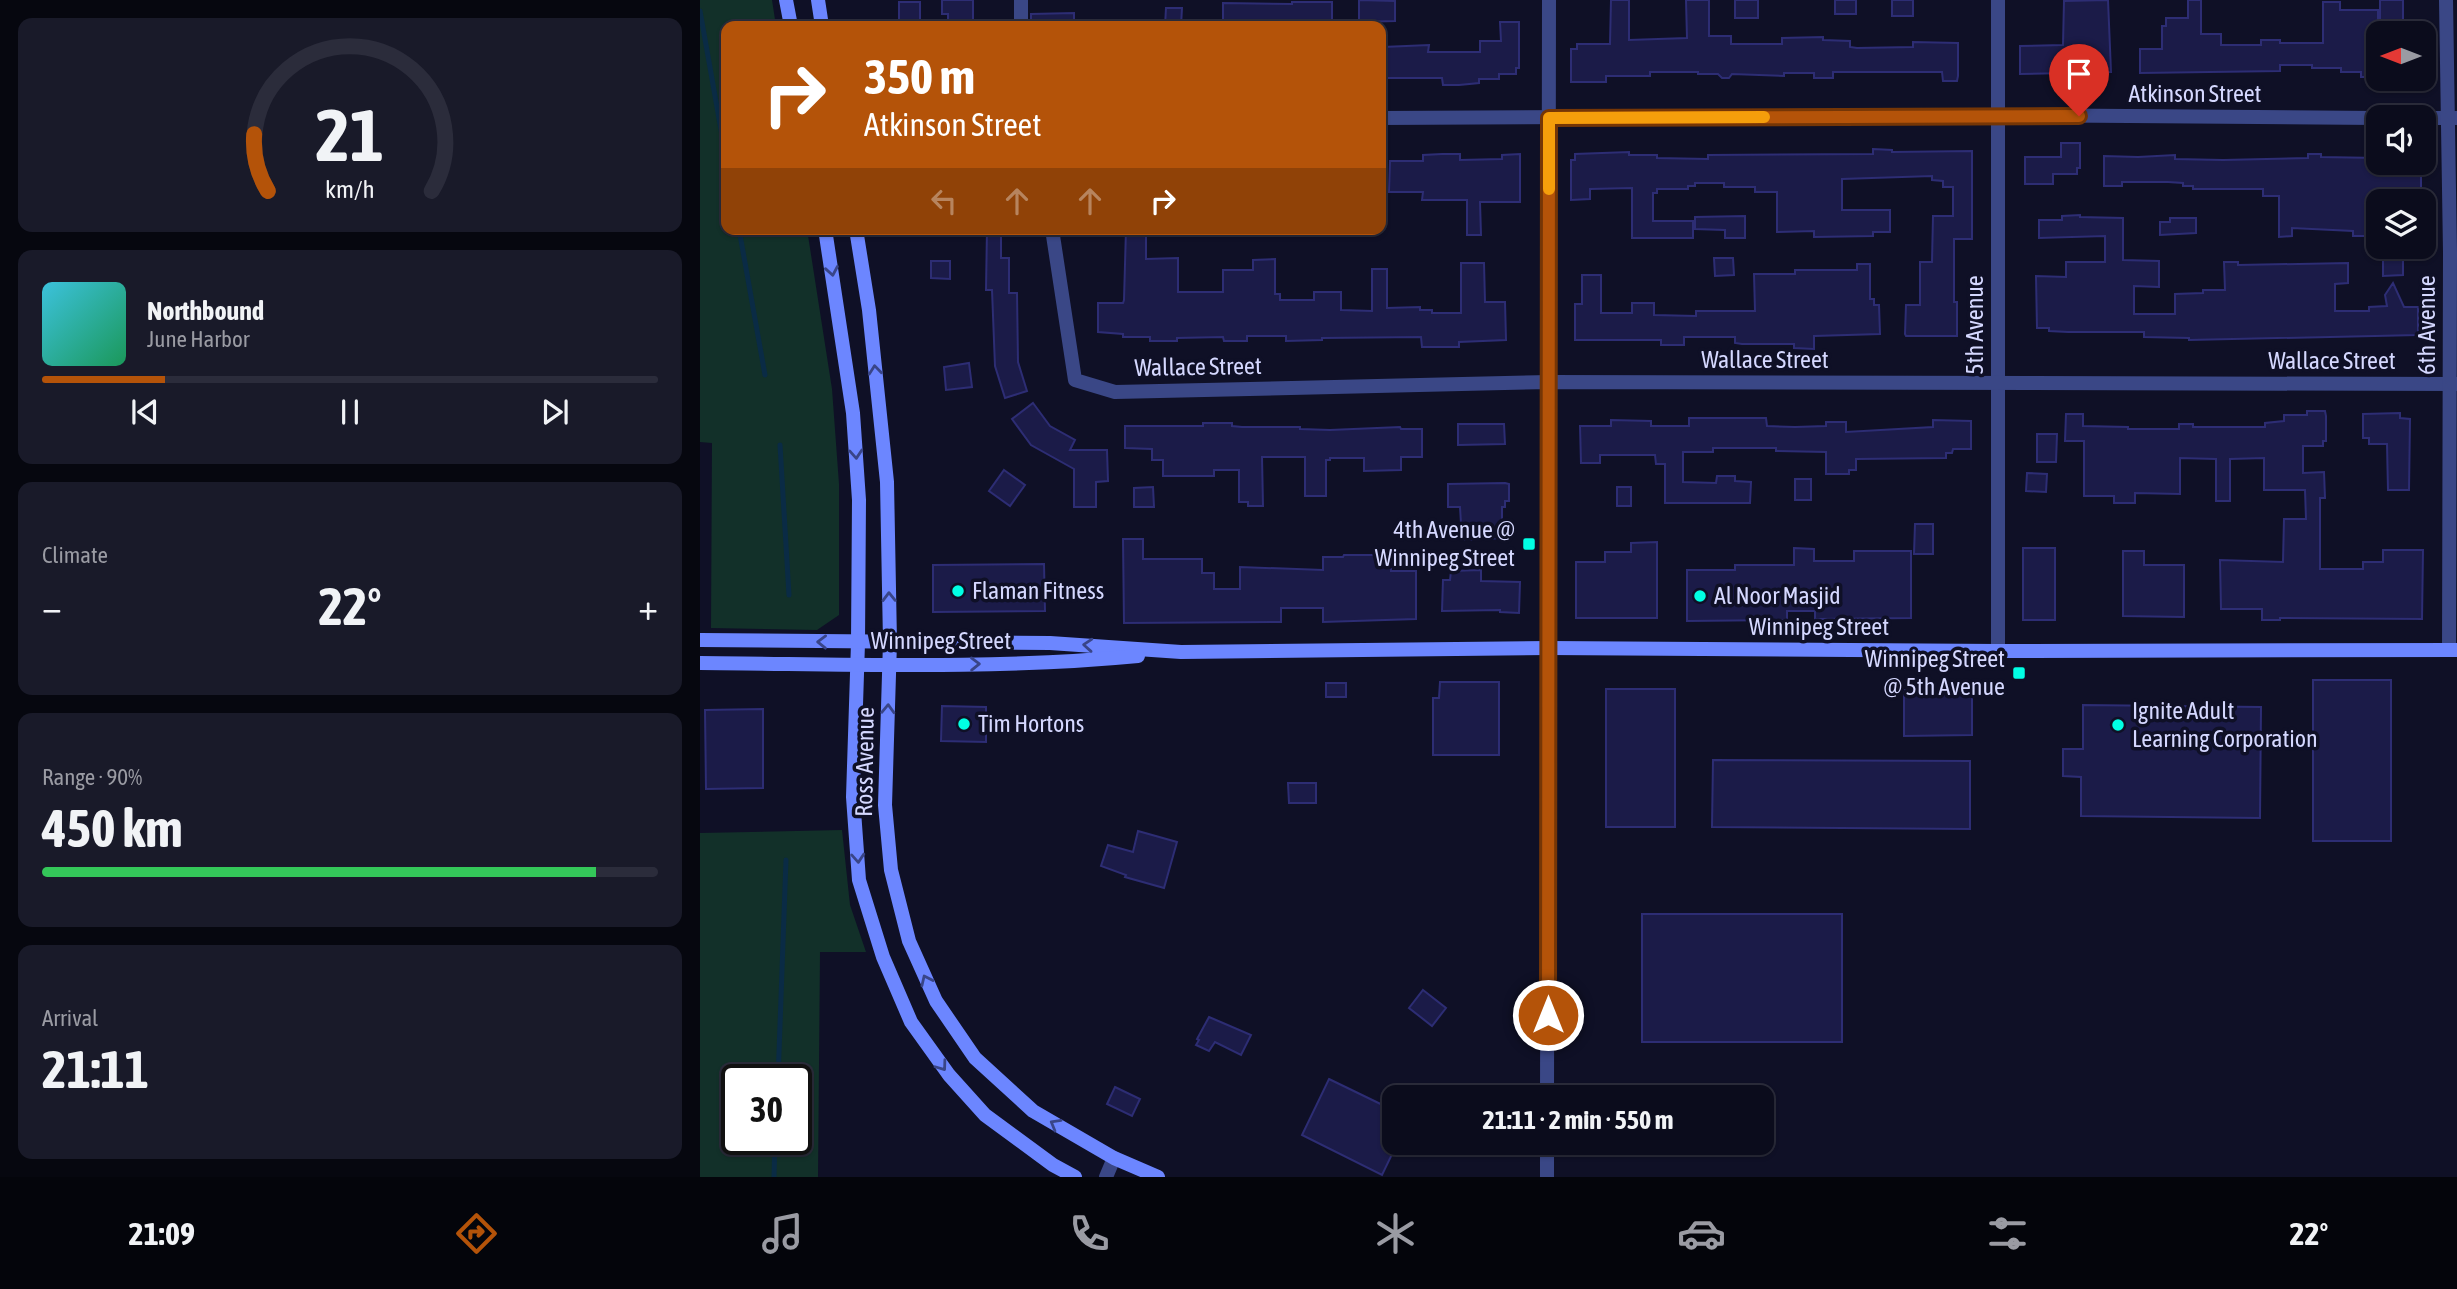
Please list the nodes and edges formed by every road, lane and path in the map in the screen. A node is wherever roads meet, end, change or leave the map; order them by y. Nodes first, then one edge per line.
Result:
1 (786, 0) edge
2 (818, 0) edge
3 (1021, 0) edge
4 (1549, 0) edge
5 (1998, 0) edge
6 (2446, 0) edge
7 (790, 21) edge
8 (821, 21) edge
9 (1021, 21) edge
10 (1998, 116) junction
11 (1386, 118) edge
12 (1549, 118) junction
13 (2366, 118) edge
14 (2452, 118) edge
15 (826, 235) edge
16 (857, 235) edge
17 (1053, 235) edge
18 (1549, 382) junction
19 (1997, 384) junction
20 (2453, 384) edge
21 (700, 640) edge
22 (890, 642) junction
23 (858, 643) junction
24 (1548, 648) junction
25 (2453, 650) edge
26 (1998, 651) junction
27 (1181, 652) junction
28 (700, 663) edge
29 (858, 664) junction
30 (889, 666) junction
31 (1547, 1085) edge
32 (1547, 1155) edge
33 (1114, 1158) junction
34 (1075, 1177) edge
35 (1106, 1177) edge
36 (1158, 1177) edge
37 (1547, 1177) edge

1 - 7 main road
2 - 8 main road
3 - 9 street
4 - 12 street
5 - 10 street, 5th Avenue
6 - 14 street, 6th Avenue
10 - 12 street, Atkinson Street
10 - 13 street, Atkinson Street
10 - 19 street, 5th Avenue
11 - 12 street, Atkinson Street
12 - 18 street
14 - 20 street, 6th Avenue
15 -> 23 main road, Ross Avenue
22 -> 16 main road, Ross Avenue
17 - 18 street, Wallace Street
18 - 19 street, Wallace Street
18 - 24 street
19 - 20 street, Wallace Street
19 - 26 street, 5th Avenue
20 - 25 street, 6th Avenue
23 -> 21 main road, Winnipeg Street
22 - 23 main road, Winnipeg Street
27 -> 22 main road, Winnipeg Street
22 - 30 main road, Ross Avenue
23 - 29 main road, Ross Avenue
24 - 26 main road, Winnipeg Street
24 - 27 main road, Winnipeg Street
24 - 31 street
25 - 26 main road, Winnipeg Street
30 -> 27 main road, Winnipeg Street
28 - 29 main road, Winnipeg Street
29 - 30 main road, Winnipeg Street
29 -> 34 main road, Ross Avenue
33 -> 30 main road, Ross Avenue
32 - 37 street
33 - 35 street
33 - 36 main road, Ross Avenue

